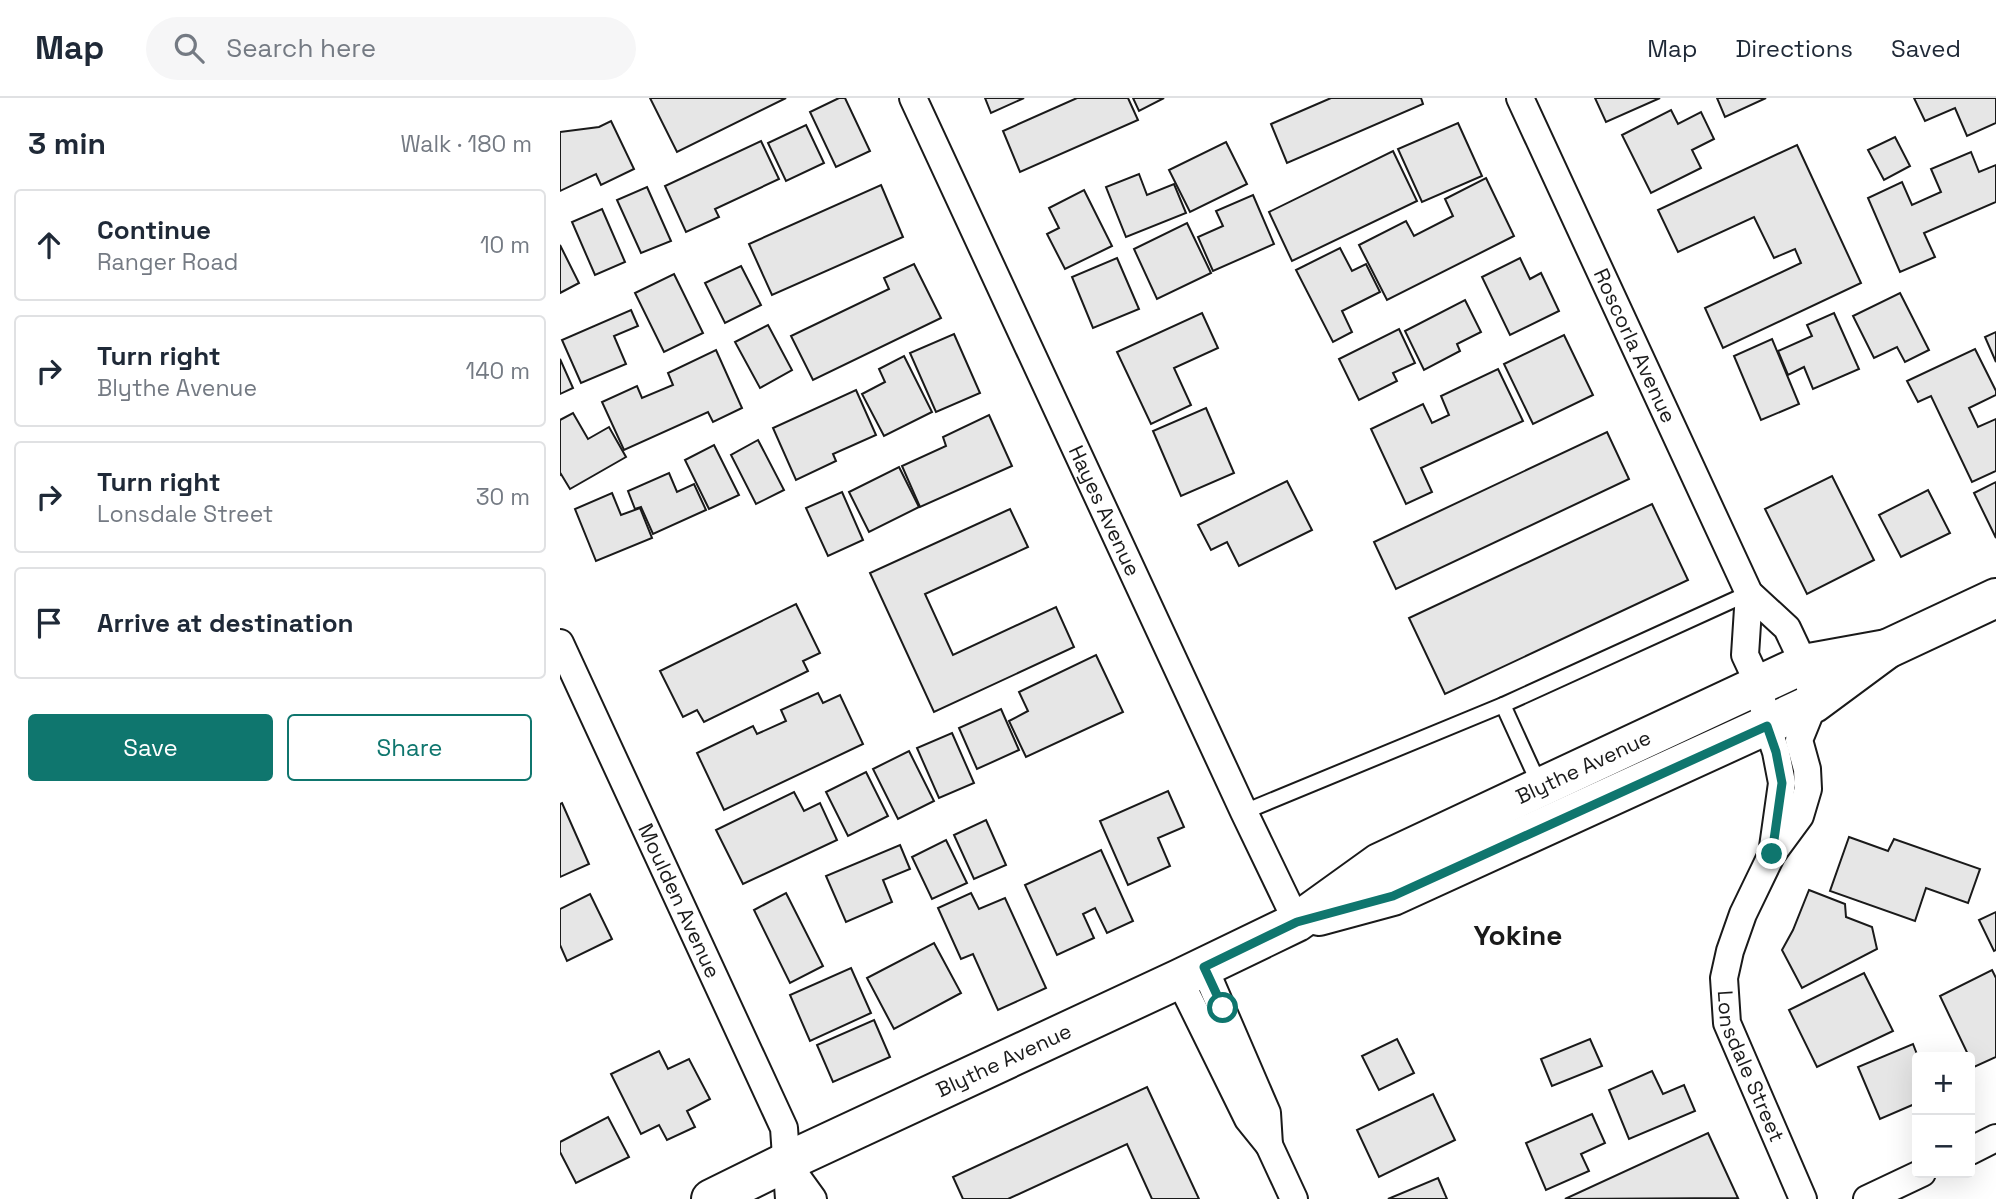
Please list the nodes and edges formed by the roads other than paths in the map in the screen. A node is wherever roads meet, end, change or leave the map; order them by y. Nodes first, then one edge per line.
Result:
1 (913, 98) edge
2 (1520, 98) edge
3 (1749, 593) junction
4 (1996, 598) edge
5 (560, 643) edge
6 (1886, 649) junction
7 (1804, 664) junction
8 (1759, 685) junction
9 (1814, 703) junction
10 (1503, 705) junction
11 (1767, 726) junction
12 (1541, 787) junction
13 (1244, 812) junction
14 (1772, 854) junction
15 (1297, 922) junction
16 (1191, 973) junction
17 (1996, 1138) edge
18 (1975, 1148) edge
19 (786, 1162) junction
20 (1912, 1178) edge
21 (711, 1199) edge
22 (789, 1199) edge
23 (813, 1199) edge
24 (1294, 1199) edge
25 (1803, 1199) edge
26 (1867, 1199) edge

1 - 13 street, Hayes Avenue
2 - 3 street, Roscorla Avenue
3 - 7 street, Roscorla Avenue
3 - 8 street, Roscorla Avenue
3 - 10 lane
4 - 6 main road, Blythe Avenue
5 - 19 street, Moulden Avenue
6 - 7 main road, Blythe Avenue
6 - 9 main road, Blythe Avenue
7 - 8 main road, Blythe Avenue
7 - 9 street, Roscorla Avenue
8 - 11 street, Roscorla Avenue
8 - 12 main road, Blythe Avenue
9 - 11 main road, Blythe Avenue
9 - 14 street, Lonsdale Street
10 - 12 lane
10 - 13 lane
11 - 14 street, Lonsdale Street
11 - 15 main road, Blythe Avenue
12 - 15 main road, Blythe Avenue
13 - 15 street, Hayes Avenue
14 - 25 street, Lonsdale Street
15 - 16 main road, Blythe Avenue
16 - 19 main road, Blythe Avenue
16 - 24 street
17 - 18 street
19 - 21 main road, Blythe Avenue
19 - 22 street, Moulden Avenue
19 - 23 street
20 - 26 street

